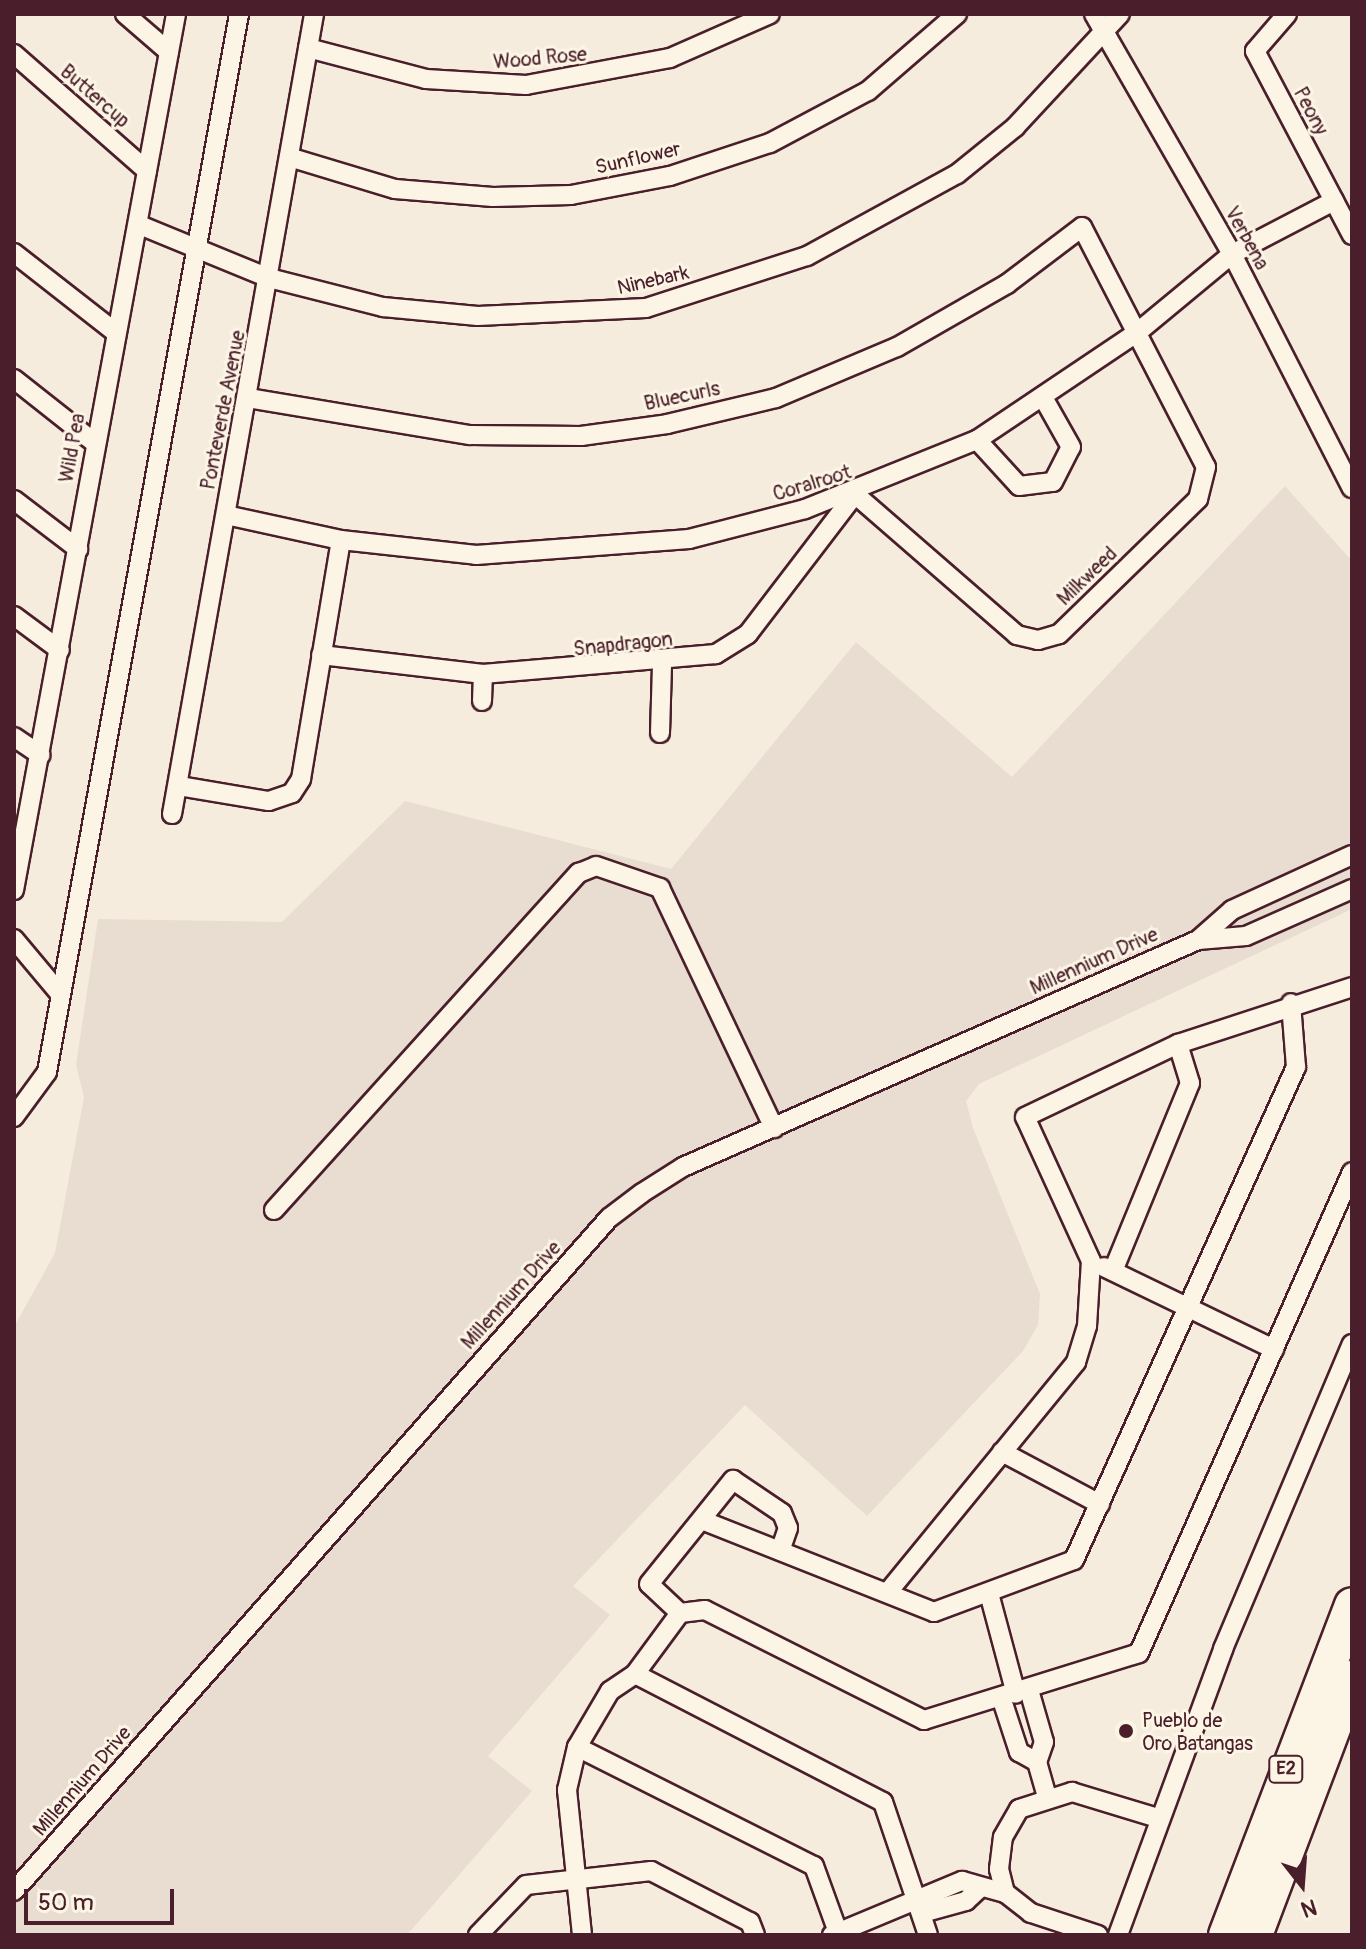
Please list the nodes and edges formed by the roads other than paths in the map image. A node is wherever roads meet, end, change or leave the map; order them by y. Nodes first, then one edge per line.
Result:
1 (125, 14) edge
2 (176, 14) edge
3 (239, 14) edge
4 (314, 14) edge
5 (770, 14) edge
6 (957, 14) edge
7 (1094, 14) edge
8 (1120, 14) edge
9 (1287, 14) edge
10 (1103, 33) junction
11 (308, 48) junction
12 (169, 52) junction
13 (14, 54) edge
14 (289, 157) junction
15 (147, 171) junction
16 (1334, 201) junction
17 (142, 226) junction
18 (1082, 227) joint
19 (1352, 235) edge
20 (197, 250) junction
21 (14, 253) edge
22 (1232, 254) junction
23 (269, 278) junction
24 (1139, 331) junction
25 (115, 332) junction
26 (14, 379) edge
27 (248, 398) junction
28 (1044, 399) junction
29 (977, 440) junction
30 (95, 443) junction
31 (1352, 488) edge
32 (855, 494) junction
33 (14, 500) edge
34 (226, 515) junction
35 (341, 540) junction
36 (78, 549) junction
37 (14, 616) edge
38 (60, 650) junction
39 (321, 655) junction
40 (662, 664) junction
41 (483, 674) junction
42 (482, 701) dead end
43 (660, 733) dead end
44 (14, 737) edge
45 (41, 755) junction
46 (179, 786) junction
47 (172, 814) dead end
48 (1352, 855) edge
49 (1352, 889) edge
50 (14, 890) edge
51 (14, 939) edge
52 (1198, 940) junction
53 (1352, 987) edge
54 (61, 995) junction
55 (1291, 1003) junction
56 (1178, 1044) junction
57 (14, 1117) edge
58 (774, 1128) junction
59 (1352, 1172) edge
60 (274, 1210) dead end
61 (1091, 1261) junction
62 (1113, 1271) junction
63 (1191, 1306) junction
64 (1352, 1344) edge
65 (1274, 1349) junction
66 (1002, 1452) junction
67 (1100, 1504) junction
68 (704, 1521) junction
69 (780, 1551) junction
70 (888, 1592) junction
71 (990, 1597) junction
72 (1352, 1605) edge
73 (680, 1613) junction
74 (635, 1674) junction
75 (1352, 1678) edge
76 (1016, 1694) junction
77 (577, 1747) junction
78 (1037, 1762) junction
79 (1047, 1796) junction
80 (1158, 1818) junction
81 (574, 1877) junction
82 (14, 1891) edge
83 (1005, 1893) junction
84 (922, 1907) junction
85 (836, 1934) edge
86 (478, 1935) edge
87 (582, 1935) edge
88 (755, 1935) edge
89 (928, 1935) edge
90 (1098, 1935) edge
91 (1118, 1935) edge
92 (1226, 1935) edge
93 (1255, 1935) edge

1 - 12 street
2 - 12 street, Wild Pea
3 - 20 street
4 - 11 street, Ponteverde Avenue
5 - 11 street, Wood Rose
6 - 14 street, Sunflower
7 - 10 street, Verbena
8 - 10 street, Ninebark
9 - 16 street, Peony
10 - 22 street, Verbena
10 - 23 street, Ninebark
11 - 14 street, Ponteverde Avenue
12 - 15 street, Wild Pea
13 - 15 street, Buttercup
14 - 23 street, Ponteverde Avenue
15 - 17 street, Wild Pea
16 - 19 street, Peony
16 - 22 street, Coralroot
17 - 20 street, Ninebark
17 - 25 street, Wild Pea
18 - 24 street, Milkweed
18 - 27 street, Bluecurls
20 - 23 street, Ninebark
20 - 54 street
21 - 25 street
22 - 24 street, Coralroot
22 - 31 street, Verbena
23 - 27 street, Ponteverde Avenue
24 - 28 street, Coralroot
24 - 32 street, Milkweed
25 - 30 street, Wild Pea
26 - 30 street
27 - 34 street, Ponteverde Avenue
28 - 29 street, Coralroot
28 - 29 street
29 - 32 street, Coralroot
30 - 36 street, Wild Pea
32 - 35 street, Coralroot
32 - 40 street, Snapdragon
33 - 36 street
34 - 35 street, Coralroot
34 - 46 street, Ponteverde Avenue
35 - 39 street
36 - 38 street, Wild Pea
37 - 38 street
38 - 45 street, Wild Pea
39 - 41 street, Snapdragon
39 - 46 street
40 - 41 street, Snapdragon
40 - 43 street
41 - 42 street
44 - 45 street
45 - 50 street, Wild Pea
46 - 47 street, Ponteverde Avenue
48 - 52 street, Millennium Drive
49 - 52 street, Millennium Drive
51 - 54 street
52 - 58 street, Millennium Drive
53 - 55 street
54 - 57 street
55 - 56 street
55 - 63 street
56 - 61 street
56 - 62 street
58 - 60 street
58 - 82 street, Millennium Drive
59 - 65 street
61 - 62 street
61 - 66 street
62 - 63 street
63 - 65 street
63 - 67 street
64 - 80 street
65 - 76 street
66 - 67 street
66 - 70 street
67 - 71 street
68 - 69 street
68 - 69 street
68 - 73 street
69 - 70 street
70 - 71 street
71 - 76 street
72 - 92 highway, E2
73 - 74 street
73 - 76 street
74 - 77 street
74 - 84 street
75 - 93 highway, E2
76 - 78 street
76 - 78 street
77 - 81 street
77 - 85 street
78 - 79 street
79 - 80 street
79 - 83 street
80 - 91 street
81 - 86 street
81 - 87 street
81 - 88 street
83 - 84 street
83 - 90 street
84 - 85 street
84 - 89 street

